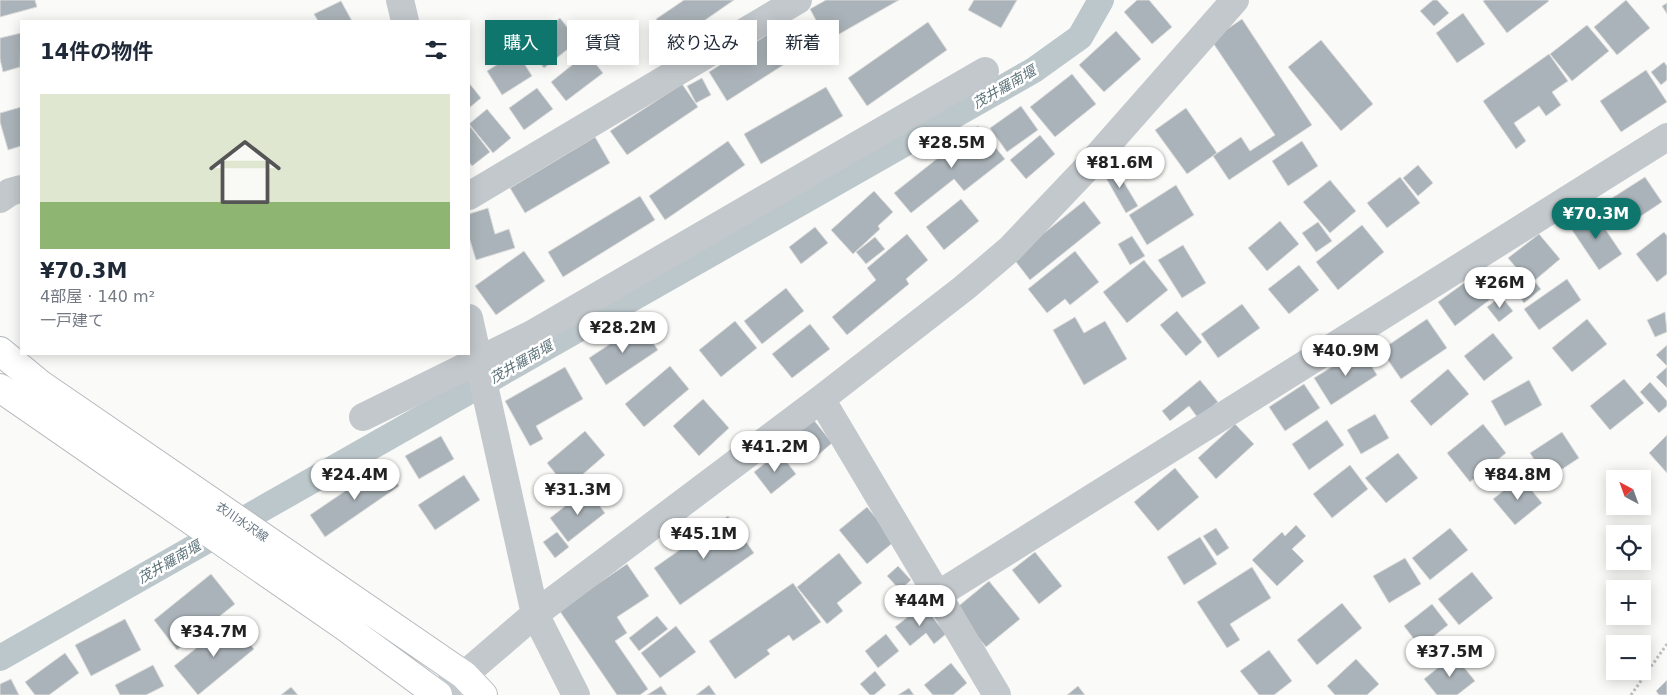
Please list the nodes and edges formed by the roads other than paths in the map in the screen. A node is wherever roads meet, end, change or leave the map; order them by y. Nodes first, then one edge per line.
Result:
1 (400, 0) edge
2 (798, 0) edge
3 (1235, 0) edge
4 (405, 20) edge
5 (985, 71) dead end
6 (1667, 137) edge
7 (20, 189) edge
8 (470, 195) edge
9 (0, 199) edge
10 (470, 322) edge
11 (0, 351) edge
12 (479, 363) junction
13 (10, 396) edge
14 (821, 399) junction
15 (363, 418) dead end
16 (939, 594) junction
17 (535, 614) junction
18 (464, 675) junction
19 (438, 695) edge
20 (482, 695) edge
21 (576, 695) edge
22 (997, 695) edge

1 - 4 street
2 - 8 street
3 - 14 street
5 - 12 street
6 - 16 street
7 - 9 street
10 - 12 street
11 - 18 main road, 衣川水沢線
12 - 15 street
12 - 17 street
13 - 19 main road
14 - 16 street
14 - 17 street
16 - 22 street
17 - 18 street
17 - 21 street
18 - 19 street
18 - 20 main road, 衣川水沢線

